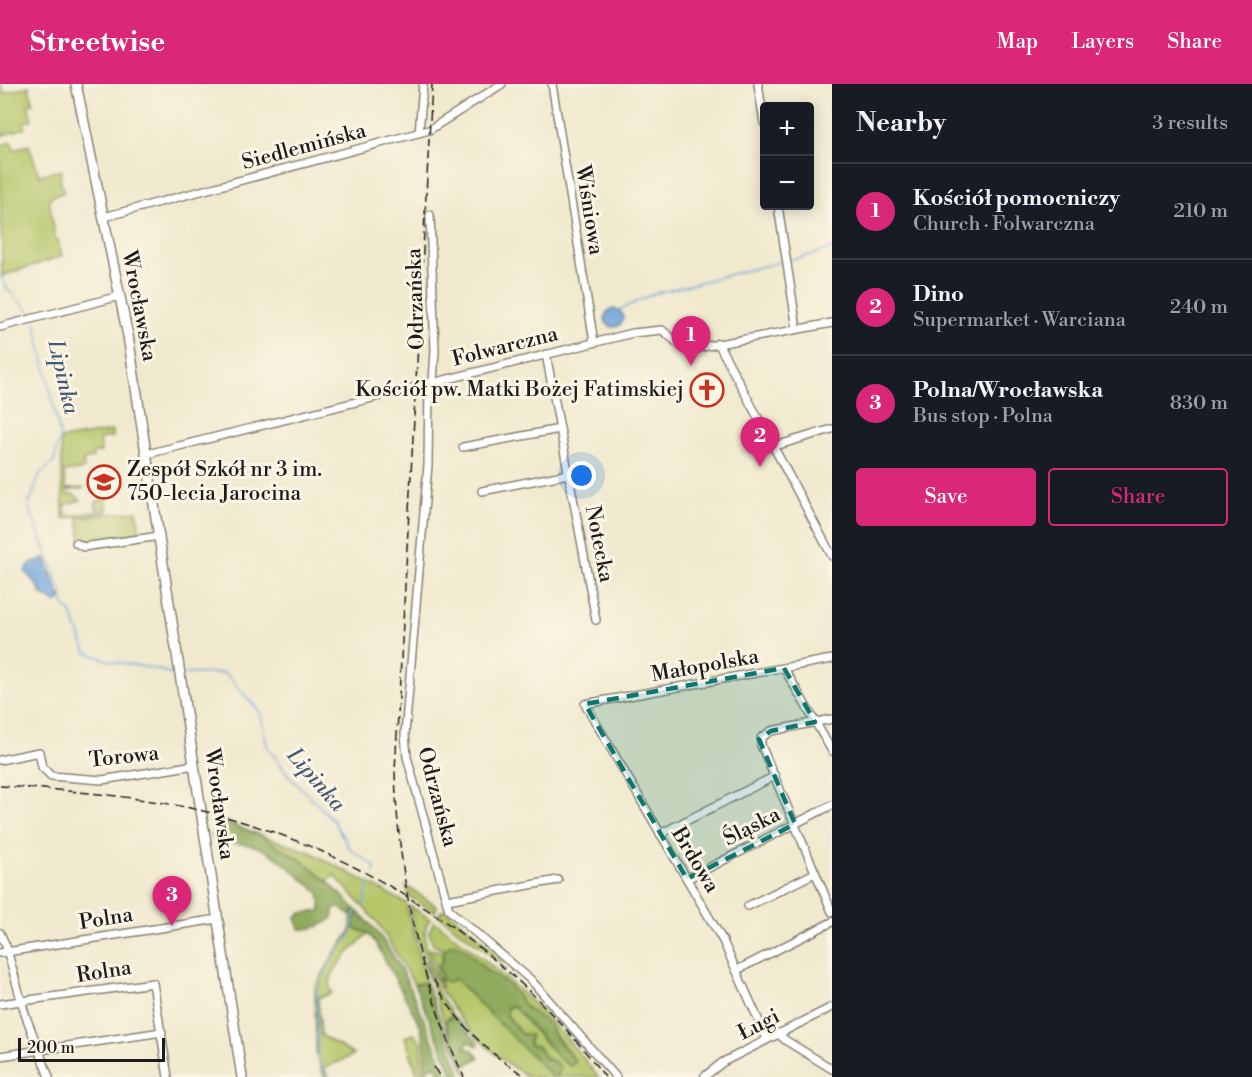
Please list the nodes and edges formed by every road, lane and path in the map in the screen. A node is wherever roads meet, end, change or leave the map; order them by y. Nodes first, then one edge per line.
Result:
1 (76, 84) edge
2 (423, 84) edge
3 (502, 84) edge
4 (552, 84) edge
5 (758, 84) edge
6 (761, 102) edge
7 (419, 133) junction
8 (779, 210) edge
9 (430, 215) dead end
10 (104, 217) junction
11 (120, 296) junction
12 (832, 323) edge
13 (0, 327) edge
14 (797, 329) junction
15 (594, 342) junction
16 (718, 344) junction
17 (546, 354) junction
18 (431, 383) junction
19 (560, 429) junction
20 (832, 429) edge
21 (463, 447) dead end
22 (772, 447) junction
23 (147, 454) junction
24 (568, 474) junction
25 (482, 491) dead end
26 (160, 536) junction
27 (76, 543) dead end
28 (832, 556) edge
29 (596, 620) dead end
30 (832, 659) edge
31 (784, 668) junction
32 (585, 704) joint
33 (832, 719) edge
34 (815, 722) junction
35 (832, 751) edge
36 (0, 760) edge
37 (195, 765) junction
38 (775, 776) junction
39 (832, 805) edge
40 (795, 824) junction
41 (660, 834) junction
42 (815, 873) junction
43 (687, 879) junction
44 (558, 880) dead end
45 (447, 900) junction
46 (748, 906) dead end
47 (832, 912) edge
48 (218, 919) junction
49 (832, 922) edge
50 (0, 933) edge
51 (4, 952) edge
52 (737, 970) junction
53 (21, 1001) junction
54 (0, 1004) edge
55 (832, 1007) edge
56 (162, 1032) junction
57 (778, 1033) junction
58 (766, 1039) junction
59 (39, 1051) junction
60 (0, 1056) edge
61 (832, 1069) edge
62 (49, 1077) edge
63 (168, 1077) edge
64 (242, 1077) edge
65 (616, 1077) edge
66 (704, 1077) edge

1 - 10 main road, Wrocławska
2 - 7 street
3 - 7 street, Siedlemińska
4 - 15 street, Wiśniowa
5 - 6 street
7 - 10 street, Siedlemińska
8 - 14 street
9 - 18 street, Odrzańska
10 - 11 main road, Wrocławska
11 - 13 street
11 - 23 main road, Wrocławska
12 - 14 street, Folwarczna
14 - 16 street, Folwarczna
15 - 16 street, Folwarczna
15 - 17 street, Folwarczna
16 - 22 street
17 - 18 street, Folwarczna
17 - 19 street, Notecka
18 - 23 street, Folwarczna
18 - 45 street, Odrzańska
19 - 21 street
19 - 24 street, Notecka
20 - 22 street
22 - 28 street
23 - 26 main road, Wrocławska
24 - 25 street
24 - 29 street, Notecka
26 - 27 street
26 - 37 main road, Wrocławska
30 - 31 street, Małopolska
31 - 32 street, Małopolska
31 - 34 street
32 - 41 street, Brdowa
33 - 34 street
34 - 35 street
34 - 38 street
36 - 37 street, Torowa
37 - 48 main road, Wrocławska
38 - 40 street
38 - 41 street
39 - 40 street, Śląska
40 - 42 street
40 - 43 street, Śląska
41 - 43 street, Brdowa
42 - 46 street
42 - 47 street
43 - 52 street, Brdowa
44 - 45 street
45 - 65 street, Odrzańska
48 - 51 street, Polna
48 - 64 main road, Wrocławska
49 - 52 street
50 - 51 street
51 - 53 street
52 - 58 street, Brdowa
53 - 54 street, Rolna
53 - 56 street, Rolna
53 - 59 street
55 - 57 street, Ługi
56 - 59 street
56 - 63 street, Rolna
57 - 58 street, Ługi
57 - 61 street
58 - 66 street, Ługi
59 - 60 street
59 - 62 street

